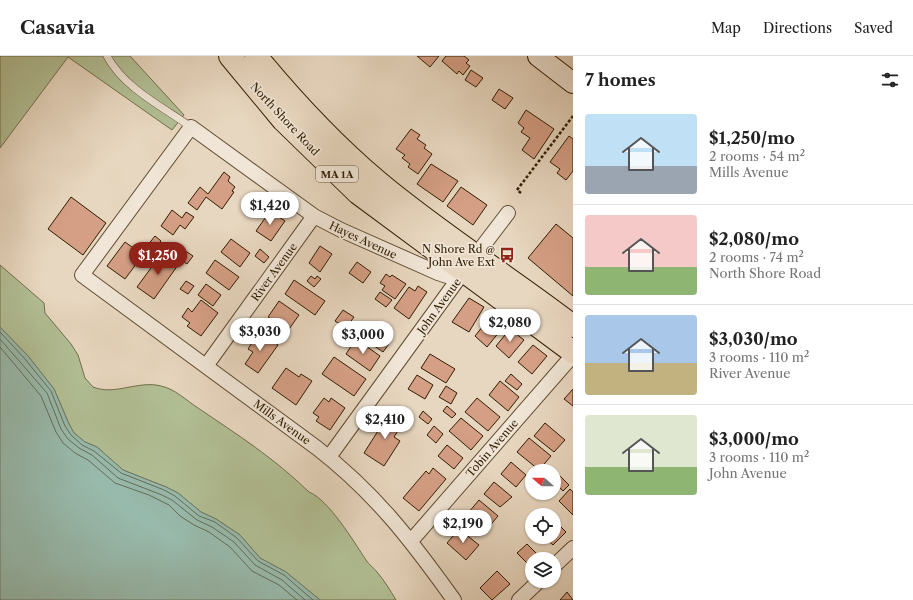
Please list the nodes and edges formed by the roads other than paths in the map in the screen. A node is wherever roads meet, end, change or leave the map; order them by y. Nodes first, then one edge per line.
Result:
1 (107, 56) edge
2 (230, 56) edge
3 (256, 56) edge
4 (538, 56) edge
5 (573, 83) edge
6 (191, 127) junction
7 (508, 213) dead end
8 (314, 216) junction
9 (470, 263) junction
10 (573, 326) edge
11 (573, 352) edge
12 (573, 355) edge
13 (206, 366) junction
14 (329, 457) junction
15 (411, 541) junction
16 (573, 548) edge
17 (561, 559) edge
18 (532, 588) edge
19 (454, 600) edge
20 (519, 600) edge

1 - 6 lane
2 - 9 highway, North Shore Road / MA 1A
3 - 9 highway, North Shore Road / MA 1A
4 - 5 main road
6 - 8 street, Hayes Avenue
6 - 13 street, Mills Avenue
7 - 9 street, John Avenue
8 - 9 street, Hayes Avenue
8 - 13 street, River Avenue
9 - 10 highway, North Shore Road / MA 1A
9 - 11 highway, North Shore Road / MA 1A
9 - 14 street, John Avenue
12 - 15 street, Tobin Avenue
13 - 14 street, Mills Avenue
14 - 15 street, Mills Avenue
15 - 19 street, Mills Avenue
16 - 17 street
18 - 20 street

